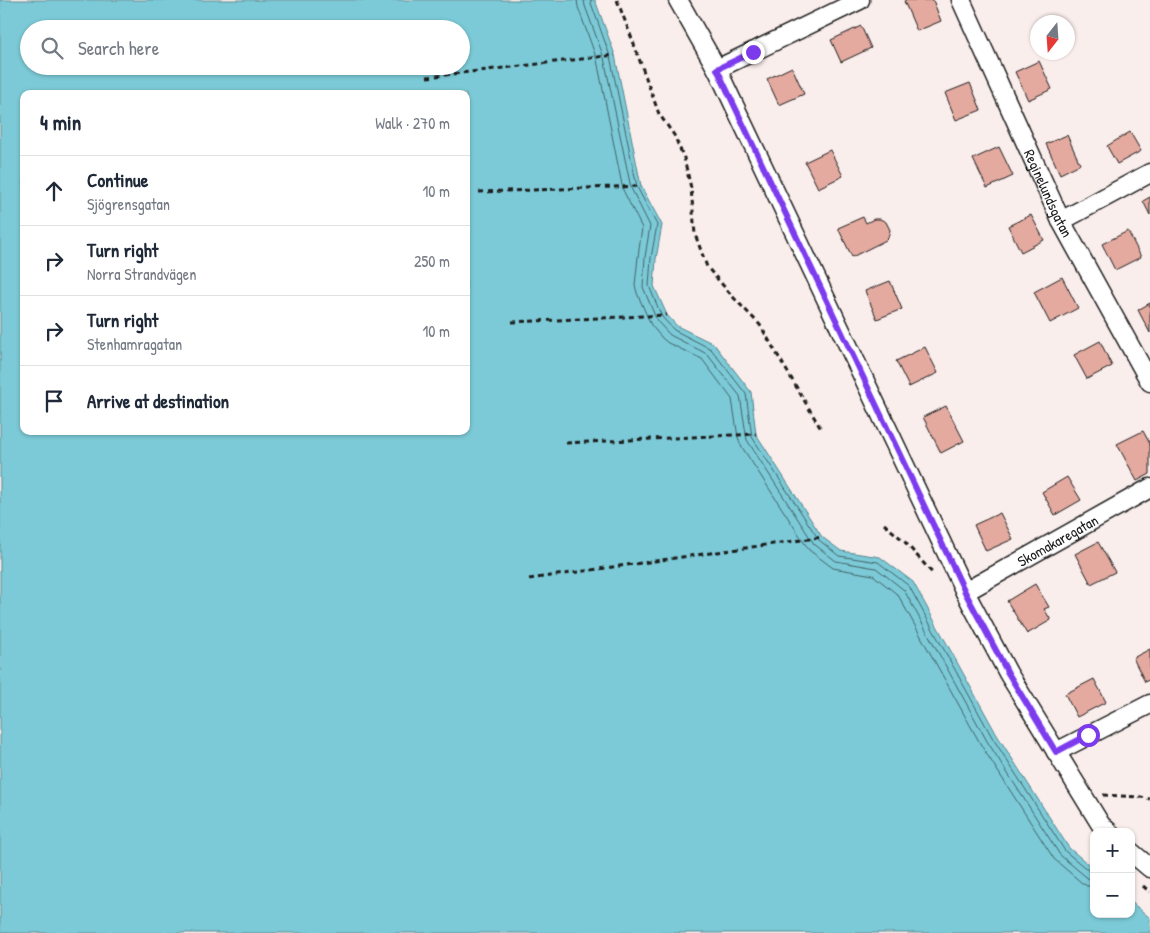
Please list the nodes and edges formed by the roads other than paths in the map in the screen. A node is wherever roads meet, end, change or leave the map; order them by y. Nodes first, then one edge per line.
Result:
1 (678, 0) edge
2 (860, 0) edge
3 (961, 0) edge
4 (717, 69) junction
5 (1150, 173) edge
6 (1062, 222) junction
7 (1150, 382) edge
8 (1150, 488) edge
9 (965, 592) junction
10 (1150, 704) edge
11 (1056, 752) junction
12 (1104, 828) edge
13 (1135, 855) edge
14 (1150, 868) edge

1 - 4 street
2 - 4 street
3 - 6 street, Reginelundsgatan
4 - 9 street
5 - 6 street
6 - 7 street, Reginelundsgatan
8 - 9 street, Skomakaregatan
9 - 11 street
10 - 11 street
11 - 12 street
13 - 14 street

